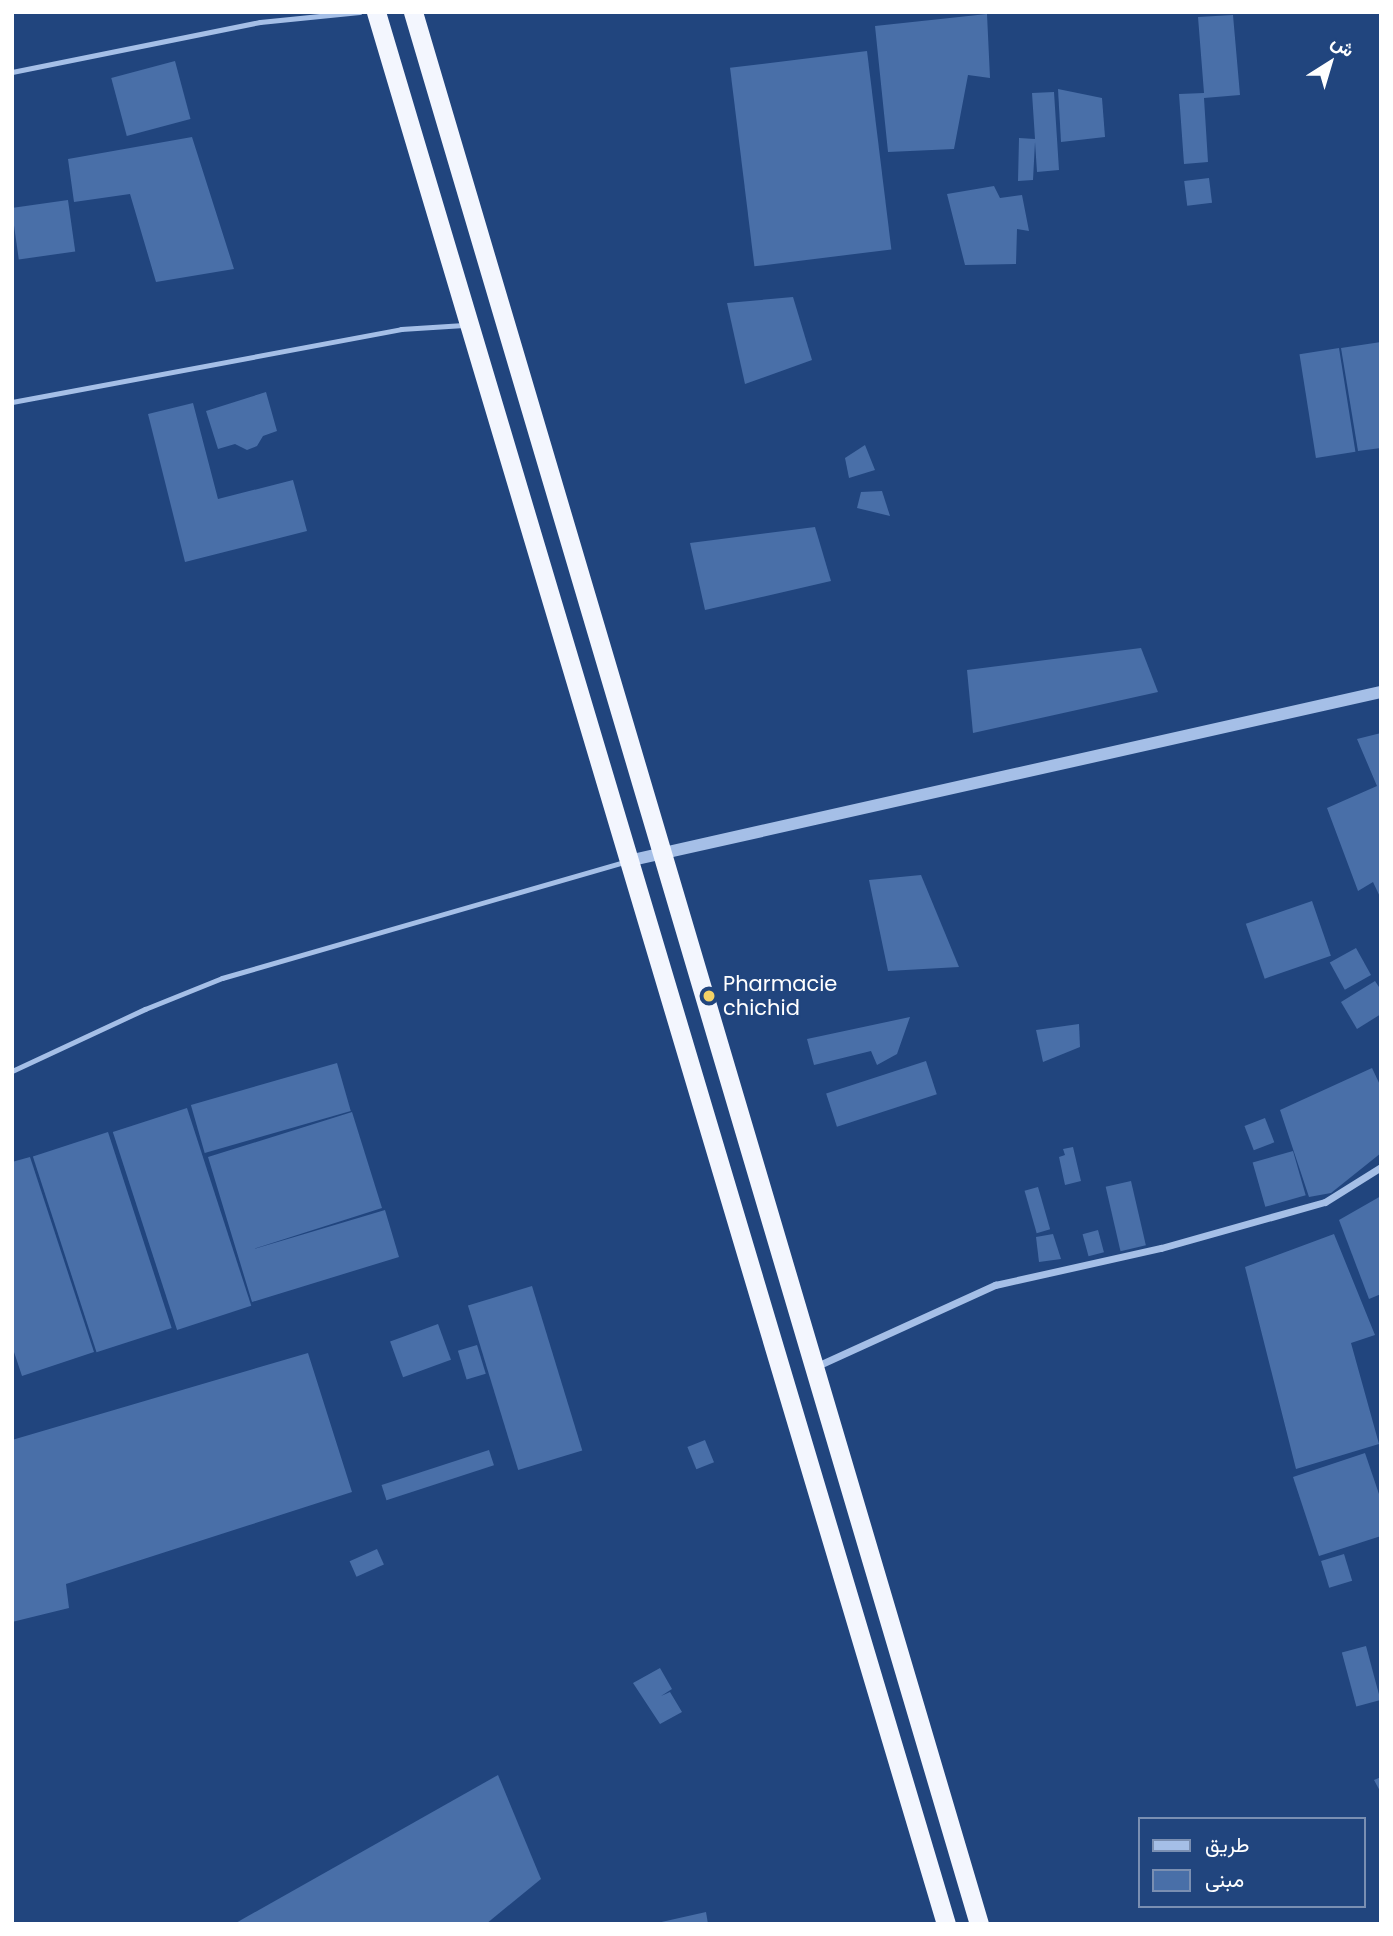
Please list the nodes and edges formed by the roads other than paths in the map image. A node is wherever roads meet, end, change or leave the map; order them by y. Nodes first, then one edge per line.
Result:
1 (359, 12) edge
2 (376, 12) edge
3 (413, 12) edge
4 (12, 72) edge
5 (472, 324) junction
6 (12, 402) edge
7 (1381, 692) edge
8 (663, 852) junction
9 (628, 861) junction
10 (12, 1071) edge
11 (1381, 1167) edge
12 (814, 1368) junction
13 (946, 1924) edge
14 (979, 1924) edge

1 - 4 lane
2 - 5 highway
3 - 8 highway
5 - 6 lane
5 - 9 highway
7 - 8 street
8 - 9 street
8 - 12 highway
9 - 10 lane
9 - 13 highway
11 - 12 street
12 - 14 highway

